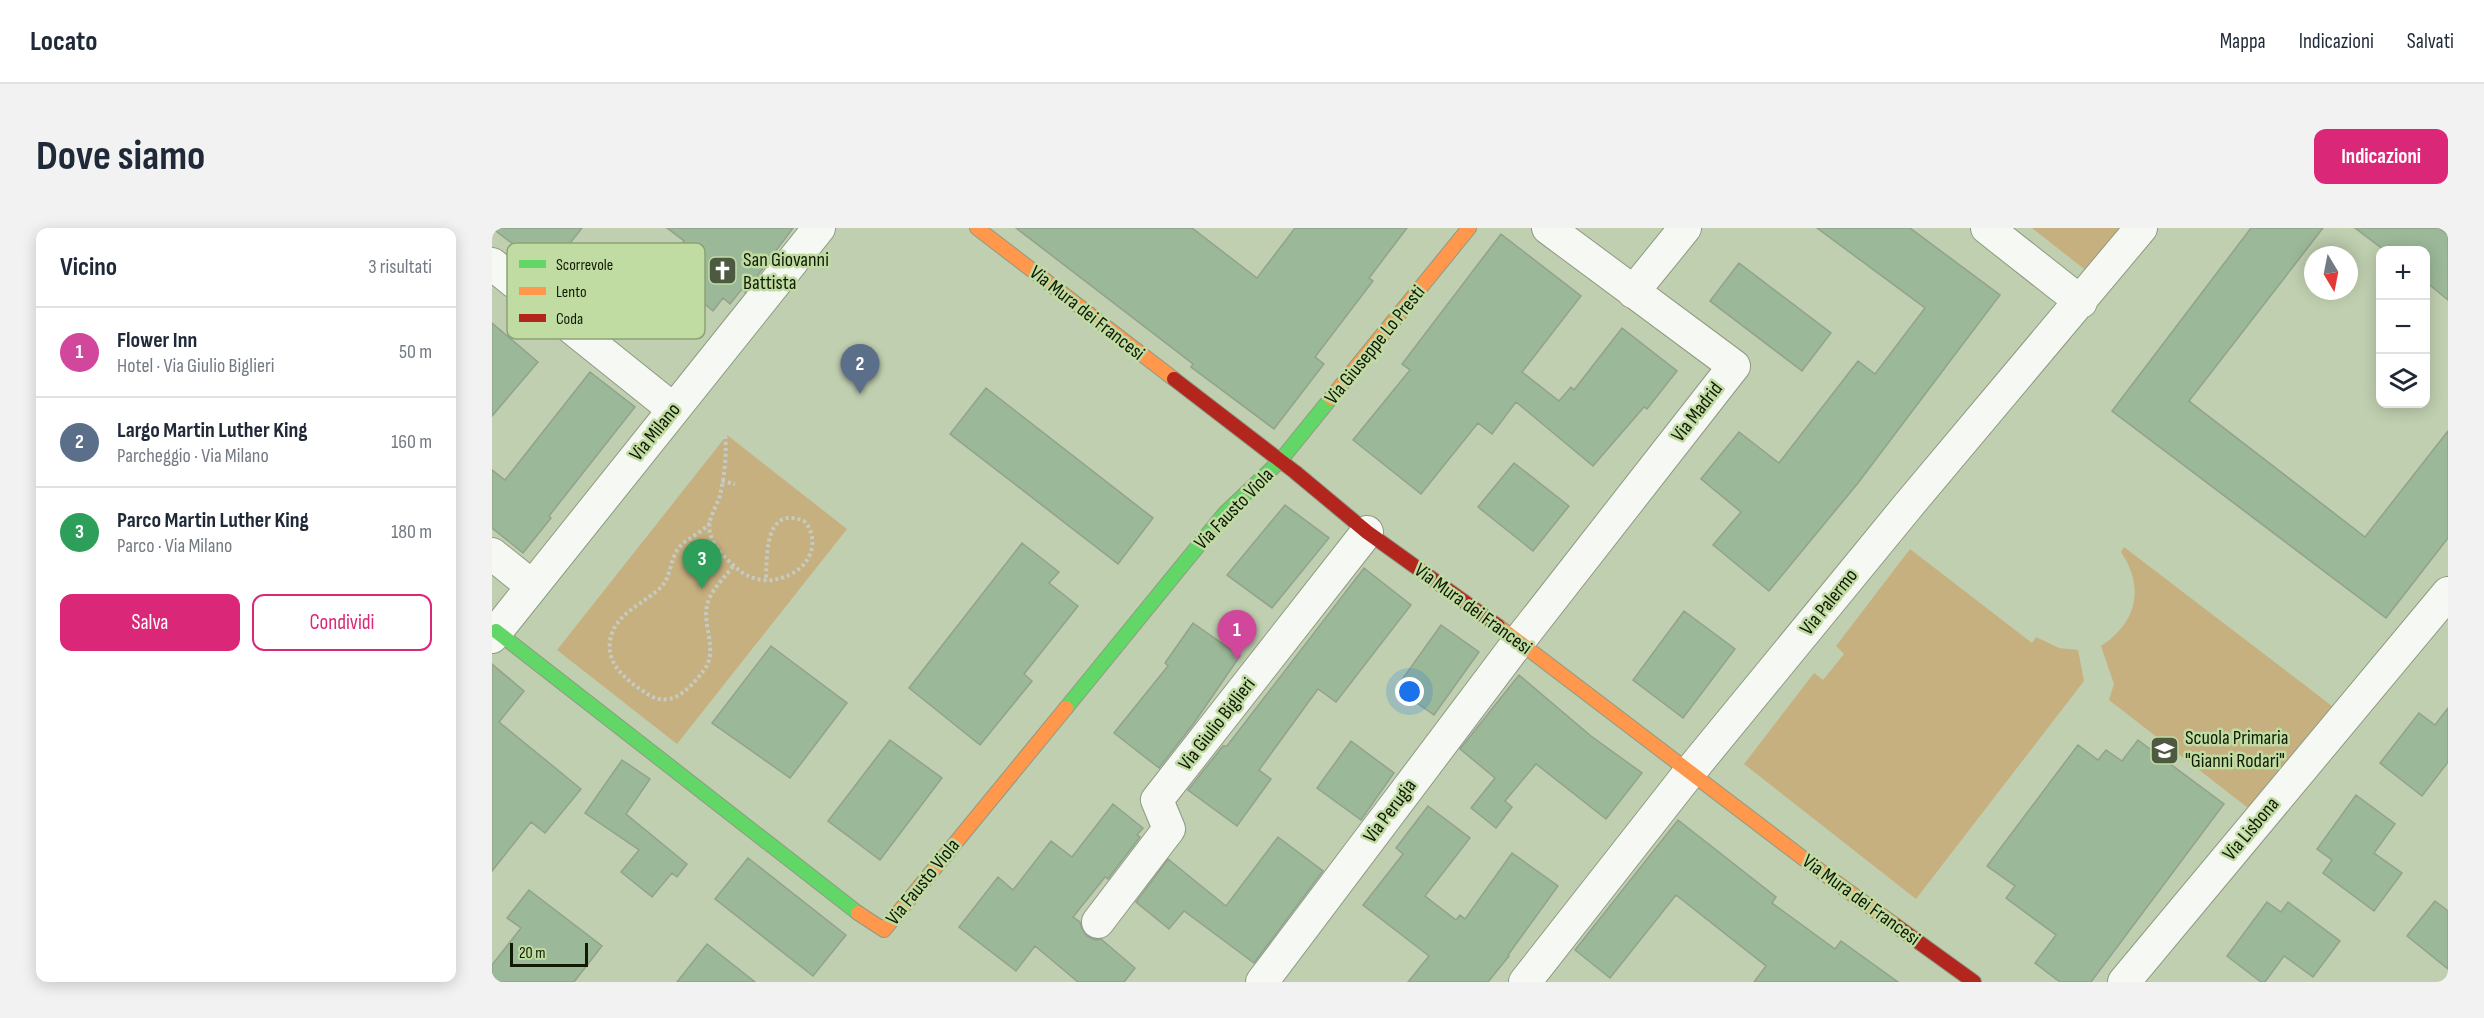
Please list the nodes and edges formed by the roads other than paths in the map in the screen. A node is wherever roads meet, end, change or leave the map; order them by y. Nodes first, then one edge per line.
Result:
1 (819, 228) edge
2 (977, 228) edge
3 (1469, 228) edge
4 (1548, 228) edge
5 (1685, 228) edge
6 (1987, 228) edge
7 (2140, 228) edge
8 (492, 264) edge
9 (507, 276) edge
10 (1632, 292) junction
11 (2080, 302) junction
12 (585, 339) edge
13 (673, 410) junction
14 (1280, 461) junction
15 (1367, 532) junction
16 (492, 554) edge
17 (532, 586) junction
18 (2448, 593) edge
19 (494, 634) edge
20 (1519, 641) junction
21 (1689, 772) junction
22 (1098, 922) dead end
23 (1262, 982) edge
24 (1526, 982) edge
25 (1974, 982) edge
26 (2124, 982) edge

1 - 13 street, Via Milano
2 - 14 street, Via Mura dei Francesi
3 - 14 street, Via Giuseppe Lo Presti
4 - 10 street, Via Madrid
5 - 10 street
6 - 11 street
7 - 11 street, Via Palermo
8 - 9 street
10 - 20 street, Via Madrid
11 - 21 street, Via Palermo
12 - 13 street
13 - 17 street, Via Milano
14 - 15 street, Via Mura dei Francesi
14 - 19 street, Via Fausto Viola
15 - 20 street, Via Mura dei Francesi
15 - 22 street, Via Giulio Biglieri
16 - 17 street
17 - 19 street, Via Milano
18 - 26 street, Via Lisbona
20 - 21 street, Via Mura dei Francesi
20 - 23 street, Via Perugia
21 - 24 street, Via Palermo
21 - 25 street, Via Mura dei Francesi

